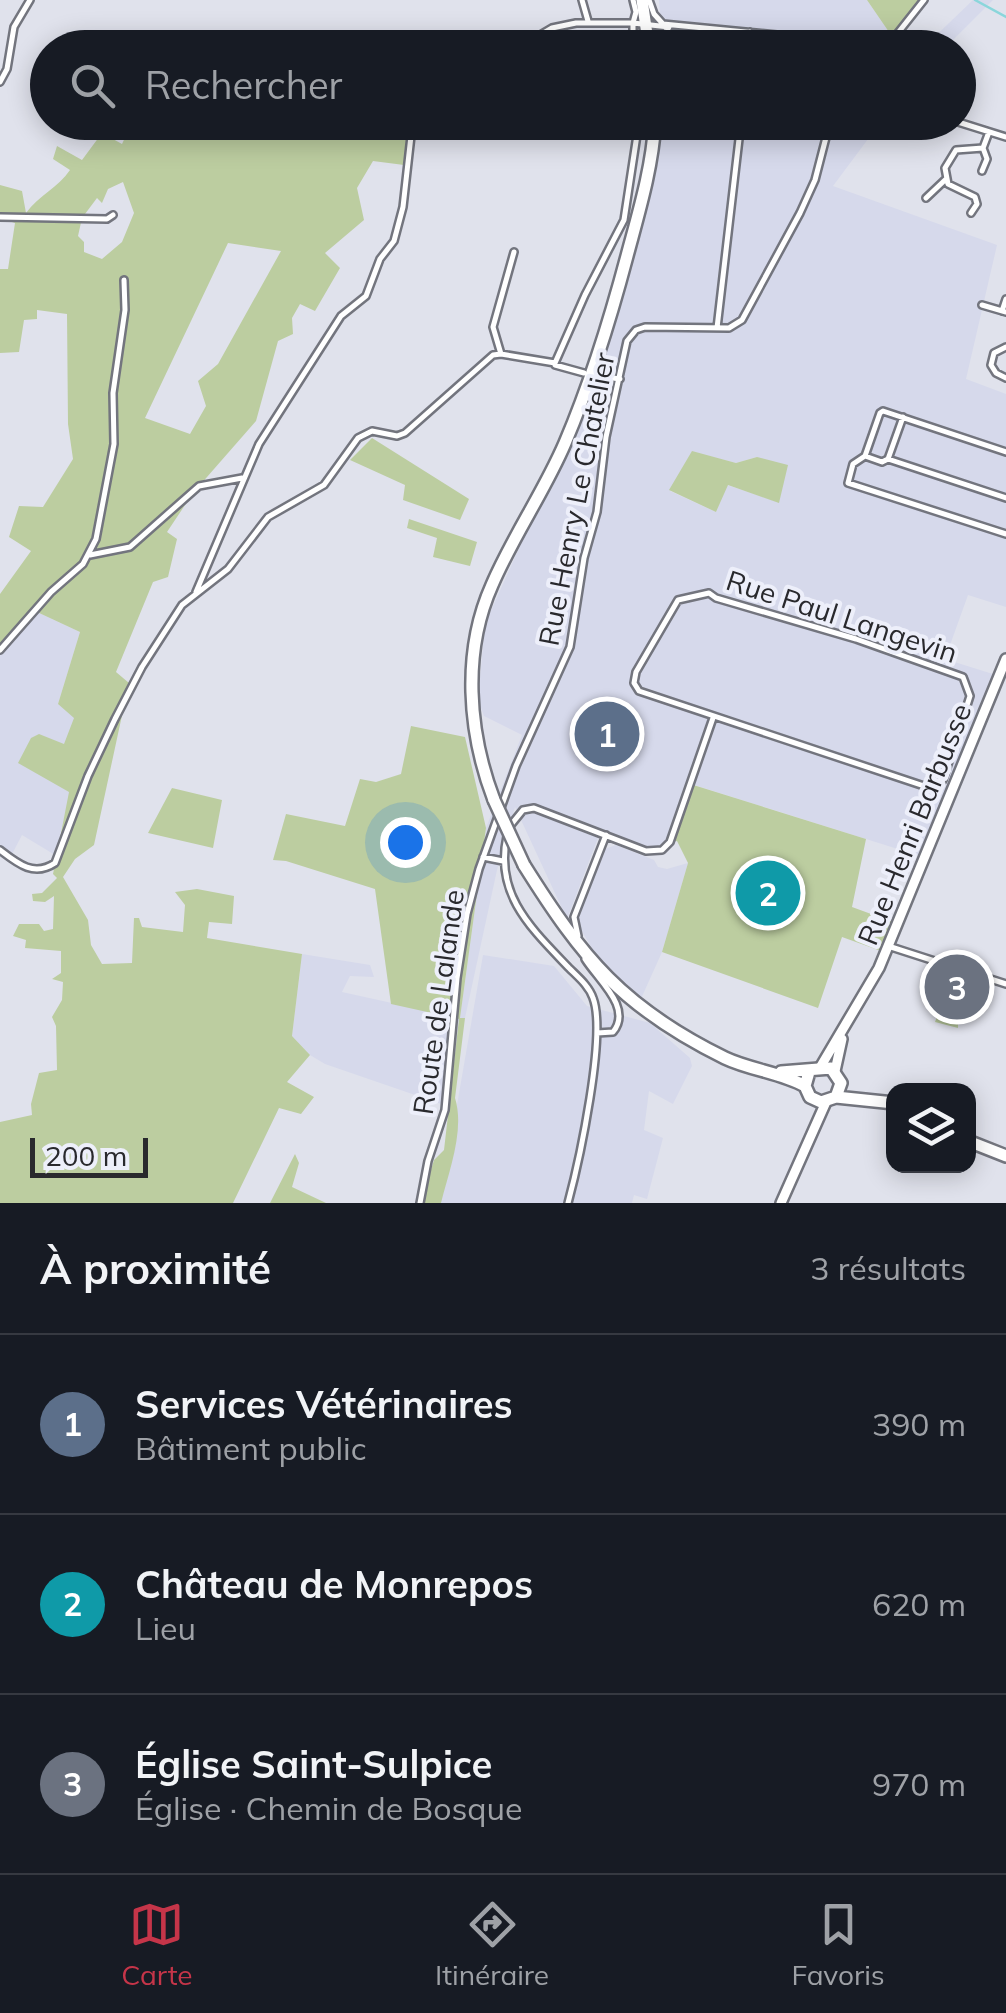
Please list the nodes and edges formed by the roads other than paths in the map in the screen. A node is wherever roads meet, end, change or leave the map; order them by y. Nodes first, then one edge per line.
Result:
1 (30, 0) edge
2 (582, 0) edge
3 (633, 0) edge
4 (646, 0) edge
5 (924, 0) edge
6 (588, 22) junction
7 (644, 24) junction
8 (687, 27) junction
9 (549, 30) edge
10 (641, 30) edge
11 (646, 30) edge
12 (670, 30) edge
13 (725, 30) edge
14 (900, 30) edge
15 (0, 82) edge
16 (1006, 126) edge
17 (976, 128) edge
18 (989, 132) junction
19 (1004, 136) edge
20 (411, 140) edge
21 (636, 140) edge
22 (651, 140) edge
23 (739, 140) edge
24 (825, 140) edge
25 (983, 148) junction
26 (982, 172) dead end
27 (946, 180) junction
28 (926, 198) dead end
29 (972, 213) dead end
30 (113, 215) dead end
31 (0, 217) edge
32 (514, 252) dead end
33 (124, 280) dead end
34 (1006, 299) edge
35 (982, 305) dead end
36 (1004, 311) edge
37 (717, 329) junction
38 (1006, 347) edge
39 (502, 354) junction
40 (552, 364) junction
41 (584, 373) dead end
42 (599, 376) dead end
43 (1006, 378) edge
44 (620, 380) junction
45 (902, 416) junction
46 (1006, 452) edge
47 (866, 456) junction
48 (888, 459) junction
49 (242, 478) junction
50 (1006, 498) edge
51 (1006, 534) edge
52 (90, 555) junction
53 (195, 594) junction
54 (0, 650) edge
55 (1006, 659) edge
56 (713, 718) junction
57 (958, 736) junction
58 (972, 741) junction
59 (498, 804) junction
60 (606, 835) junction
61 (0, 850) edge
62 (484, 857) junction
63 (503, 861) junction
64 (888, 946) junction
65 (581, 952) junction
66 (1006, 984) edge
67 (618, 990) junction
68 (858, 1004) junction
69 (597, 1033) junction
70 (746, 1066) junction
71 (815, 1069) junction
72 (838, 1077) junction
73 (805, 1086) junction
74 (826, 1100) junction
75 (886, 1101) edge
76 (886, 1103) edge
77 (976, 1143) edge
78 (1006, 1156) edge
79 (420, 1203) edge
80 (568, 1203) edge
81 (781, 1203) edge

1 - 15 street
2 - 6 street
3 - 7 street
4 - 7 main road
4 - 8 street
5 - 14 street
6 - 7 street
6 - 9 street
7 - 8 street
7 - 10 street
7 - 11 main road
8 - 12 street
8 - 13 street
16 - 19 street
17 - 18 street
18 - 19 street
18 - 25 street
20 - 49 street
21 - 40 street
22 - 59 main road
23 - 37 street
24 - 37 street
25 - 26 street
25 - 27 street
27 - 28 street
27 - 29 street
30 - 31 street
32 - 39 street
33 - 52 street
34 - 36 street
35 - 36 street
37 - 44 street, Rue Henry Le Chatelier
38 - 43 street
39 - 40 street
39 - 53 street
40 - 41 street
42 - 44 street
44 - 59 street, Rue Henry Le Chatelier
45 - 46 street
45 - 47 street
45 - 48 street
47 - 48 street
47 - 51 street
48 - 50 street
49 - 52 street
49 - 53 street
52 - 54 street
53 - 61 street
55 - 58 main road, Rue Henri Barbusse
56 - 57 street
56 - 57 street, Rue Paul Langevin
56 - 60 street
57 - 58 street
58 - 64 main road, Rue Henri Barbusse
59 - 62 street, Route de Lalande
59 - 65 main road, bridge
60 - 63 street
60 - 67 street
62 - 63 street
62 - 79 street, Route de Lalande
63 - 69 street
64 - 66 street
64 - 68 main road, Rue Henri Barbusse
65 - 67 main road
65 - 69 street
67 - 70 main road
68 - 71 main road, Rue Henri Barbusse
68 - 72 main road, Rue Henri Barbusse
69 - 80 street
70 - 71 main road
70 - 73 main road
71 - 72 main road
71 - 73 main road
72 - 74 main road
72 - 75 main road
73 - 74 main road
74 - 76 main road
74 - 81 main road
77 - 78 main road

